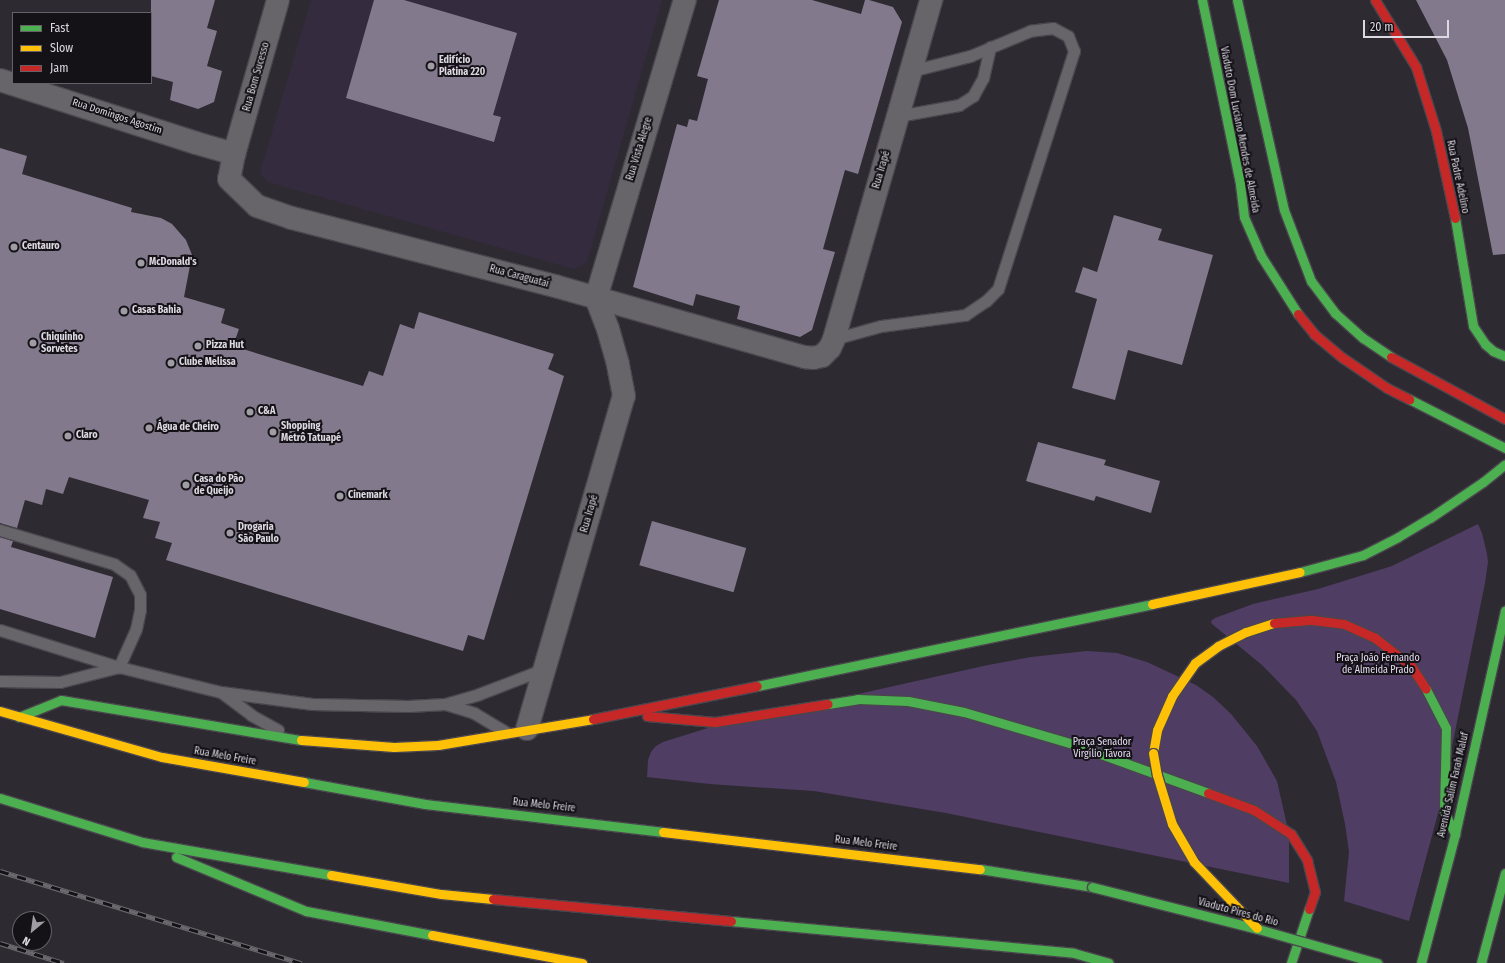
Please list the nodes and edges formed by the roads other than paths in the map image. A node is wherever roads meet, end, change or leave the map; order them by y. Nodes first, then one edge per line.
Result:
1 (278, 0) edge
2 (685, 0) edge
3 (931, 0) edge
4 (1202, 0) edge
5 (1237, 0) edge
6 (1375, 0) edge
7 (990, 48) junction
8 (911, 71) junction
9 (0, 80) edge
10 (12, 84) edge
11 (12, 84) edge
12 (898, 116) junction
13 (234, 154) junction
14 (596, 298) junction
15 (834, 339) junction
16 (1505, 356) edge
17 (1505, 419) edge
18 (1505, 448) edge
19 (1505, 464) edge
20 (0, 530) edge
21 (1505, 611) edge
22 (0, 630) edge
23 (119, 667) junction
24 (544, 669) junction
25 (0, 681) edge
26 (221, 692) junction
27 (445, 704) junction
28 (0, 711) edge
29 (623, 714) junction
30 (19, 717) junction
31 (517, 731) junction
32 (293, 739) junction
33 (0, 798) edge
34 (1455, 834) junction
35 (142, 842) junction
36 (1505, 873) edge
37 (1092, 887) joint
38 (1258, 929) junction
39 (582, 963) edge
40 (1109, 963) edge
41 (1292, 963) edge
42 (1377, 963) edge
43 (1421, 963) edge
44 (1481, 963) edge

1 - 13 street, Rua Bom Sucesso
2 - 14 street, Rua Vista Alegre
3 - 8 street, Rua Irapé
4 - 18 main road, Viaduto Dom Luciano Mendes de Almeida
5 - 17 main road
6 - 16 main road, Rua Padre Adelino
7 - 8 lane
7 - 12 lane
7 - 15 lane
8 - 12 street, Rua Irapé
9 - 10 street, Rua Domingos Agostim
11 - 13 street, Rua Domingos Agostim
12 - 15 street, Rua Irapé
13 - 14 street, Rua Caraguataí
14 - 15 street, Rua Caraguataí
14 - 24 street, Rua Irapé
19 - 29 main road
20 - 23 lane
21 - 34 main road, Avenida Salim Farah Maluf
22 - 23 lane
23 - 25 lane
23 - 26 lane
24 - 27 lane
24 - 31 street, Rua Irapé
26 - 27 lane
26 - 32 lane
27 - 31 lane
28 - 30 main road, Rua Melo Freire
29 - 31 main road
29 - 41 main road
30 - 32 main road
30 - 37 main road, Rua Melo Freire
31 - 32 main road
33 - 35 main road
34 - 38 main road, bridge
34 - 43 main road, Avenida Salim Farah Maluf
35 - 39 main road
35 - 40 main road
36 - 44 main road
37 - 38 main road, Viaduto Pires do Rio, bridge
38 - 42 main road, Viaduto Pires do Rio, bridge

